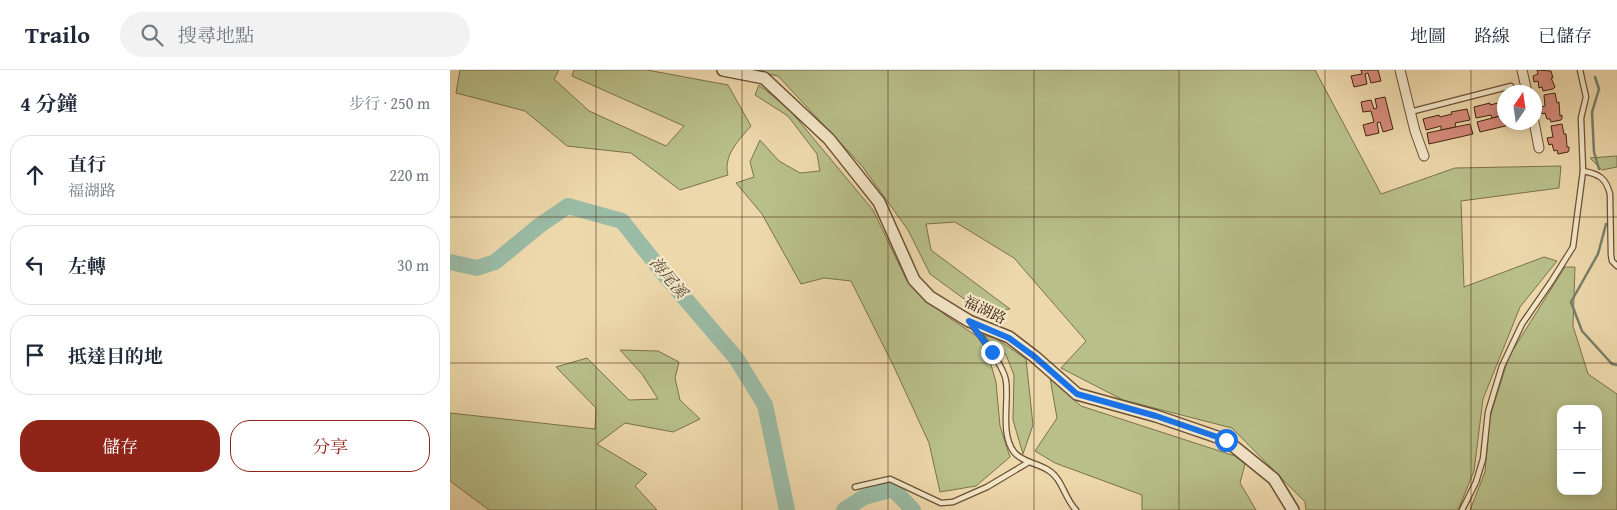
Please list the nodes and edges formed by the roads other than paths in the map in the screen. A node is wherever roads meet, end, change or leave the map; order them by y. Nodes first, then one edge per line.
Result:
1 (723, 70) edge
2 (1400, 70) edge
3 (1522, 70) edge
4 (1580, 70) edge
5 (1525, 85) edge
6 (1497, 90) edge
7 (1410, 112) junction
8 (1536, 130) edge
9 (1539, 148) dead end
10 (1424, 156) dead end
11 (1584, 171) junction
12 (1617, 266) edge
13 (969, 321) junction
14 (1029, 462) junction
15 (855, 487) dead end
16 (1076, 510) edge
17 (1293, 510) edge
18 (1462, 510) edge

1 - 13 street, 福湖路
2 - 7 street
3 - 5 street
4 - 11 lane
6 - 7 lane
7 - 10 street
8 - 9 street
11 - 12 lane
11 - 18 lane
13 - 14 lane
13 - 17 street, 福湖路
14 - 15 lane
14 - 16 lane

